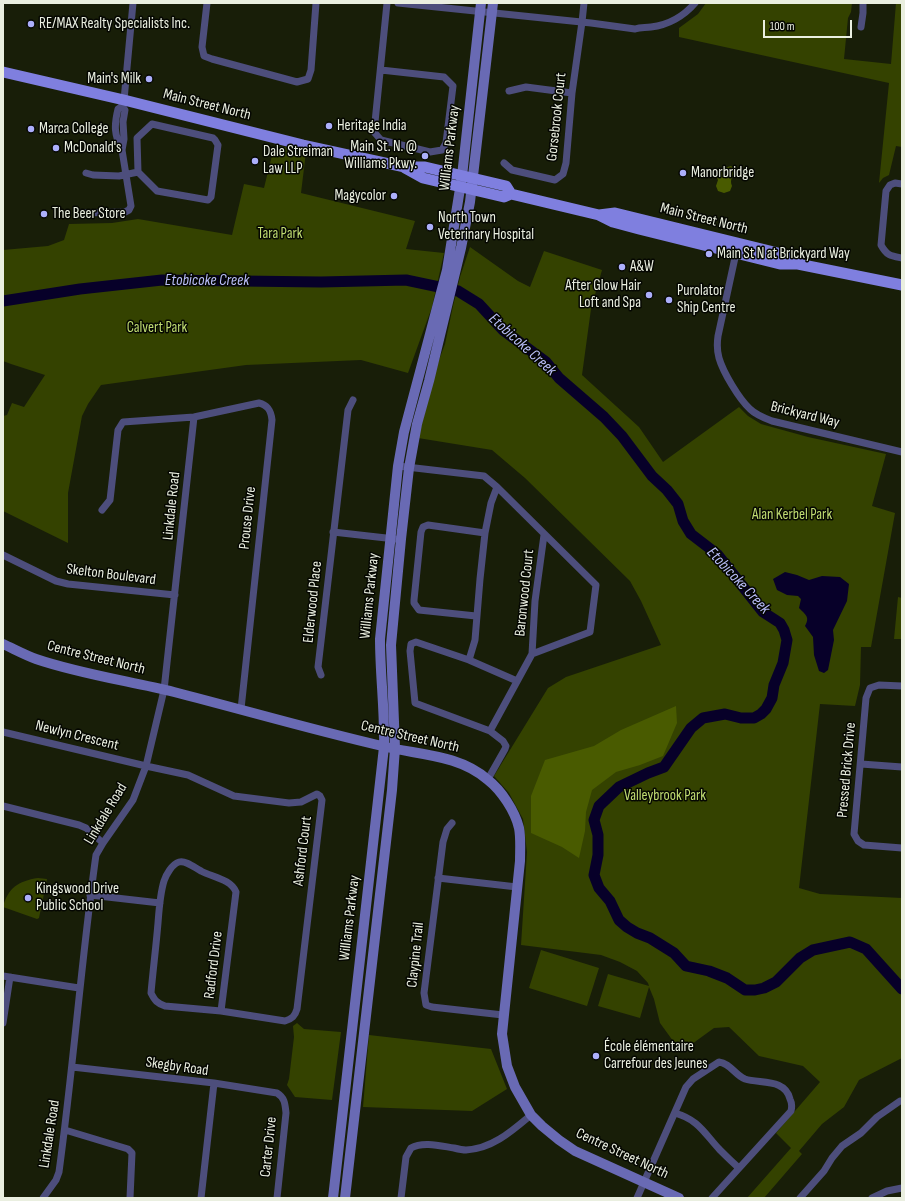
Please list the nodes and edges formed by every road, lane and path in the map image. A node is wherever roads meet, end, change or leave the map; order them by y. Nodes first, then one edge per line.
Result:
1 (132, 3) edge
2 (206, 3) edge
3 (316, 3) edge
4 (387, 3) edge
5 (398, 3) edge
6 (584, 3) edge
7 (695, 3) edge
8 (863, 3) edge
9 (481, 7) edge
10 (493, 8) edge
11 (582, 22) junction
12 (861, 27) dead end
13 (381, 70) junction
14 (3, 72) edge
15 (509, 92) dead end
16 (572, 93) junction
17 (123, 103) junction
18 (504, 163) dead end
19 (138, 172) junction
20 (86, 173) dead end
21 (126, 174) junction
22 (467, 183) junction
23 (902, 184) edge
24 (81, 213) dead end
25 (599, 215) junction
26 (736, 253) junction
27 (902, 258) edge
28 (798, 264) junction
29 (902, 285) edge
30 (443, 303) junction
31 (353, 400) dead end
32 (194, 417) junction
33 (902, 452) edge
34 (398, 466) junction
35 (409, 468) junction
36 (497, 486) junction
37 (102, 510) dead end
38 (334, 532) junction
39 (485, 533) junction
40 (544, 535) junction
41 (396, 539) junction
42 (3, 555) edge
43 (175, 595) junction
44 (476, 616) junction
45 (3, 644) edge
46 (532, 654) junction
47 (469, 660) junction
48 (321, 675) dead end
49 (517, 681) junction
50 (902, 686) edge
51 (164, 690) junction
52 (241, 709) junction
53 (490, 731) junction
54 (3, 732) edge
55 (384, 747) junction
56 (395, 748) junction
57 (861, 764) junction
58 (146, 766) junction
59 (902, 767) edge
60 (488, 779) junction
61 (3, 806) edge
62 (452, 823) dead end
63 (103, 843) junction
64 (902, 848) edge
65 (438, 878) junction
66 (517, 887) junction
67 (90, 895) junction
68 (160, 903) junction
69 (6, 977) edge
70 (80, 988) junction
71 (221, 1011) junction
72 (503, 1015) junction
73 (3, 1023) edge
74 (72, 1067) junction
75 (214, 1083) junction
76 (902, 1101) edge
77 (675, 1113) junction
78 (531, 1115) junction
79 (65, 1130) junction
80 (739, 1168) junction
81 (644, 1182) junction
82 (902, 1188) edge
83 (43, 1198) edge
84 (130, 1198) edge
85 (201, 1198) edge
86 (277, 1198) edge
87 (333, 1198) edge
88 (345, 1198) edge
89 (401, 1198) edge
90 (637, 1198) edge
91 (679, 1198) edge
92 (712, 1198) edge
93 (800, 1198) edge
94 (872, 1198) edge

1 - 17 street
2 - 3 street
4 - 13 street
5 - 9 street
6 - 11 street, Gorsebrook Court
7 - 11 street
8 - 12 street
9 - 10 street
9 - 22 main road, Williams Parkway
10 - 11 street
10 - 22 main road, Williams Parkway
11 - 16 street, Gorsebrook Court
13 - 13 street
14 - 17 main road, Main Street North
15 - 16 street
16 - 18 street, Gorsebrook Court
17 - 21 street
17 - 22 main road, Main Street North
19 - 19 street
19 - 21 street
20 - 21 street
21 - 24 street
22 - 25 main road, Main Street North
22 - 30 main road, Williams Parkway
23 - 27 street
25 - 26 main road, Main Street North
25 - 28 main road, Main Street North
26 - 28 main road, Main Street North
26 - 33 street, Brickyard Way
28 - 29 main road, Main Street North
30 - 34 main road, Williams Parkway
30 - 35 main road, Williams Parkway
31 - 38 street, Elderwood Place
32 - 37 street, Prouse Drive
32 - 43 street, Linkdale Road
32 - 52 street, Prouse Drive
34 - 35 street, Baronwood Court
34 - 41 main road, Williams Parkway
35 - 36 street, Baronwood Court
35 - 41 main road, Williams Parkway
36 - 39 street
36 - 40 street, Baronwood Court
38 - 41 street
38 - 48 street, Elderwood Place
39 - 44 street
39 - 44 street
40 - 46 street, Baronwood Court
40 - 46 street, Baronwood Court
41 - 55 main road, Williams Parkway
41 - 56 main road, Williams Parkway
42 - 43 street, Skelton Boulevard
43 - 51 street, Linkdale Road
44 - 47 street
45 - 51 main road, Centre Street North
46 - 49 street, Baronwood Court
47 - 49 street
47 - 53 street
49 - 53 street, Baronwood Court
50 - 57 street, Pressed Brick Drive
51 - 52 main road, Centre Street North
51 - 58 street, Linkdale Road
52 - 55 main road, Centre Street North
53 - 60 street
54 - 58 street, Newlyn Crescent
55 - 56 main road, Centre Street North
55 - 87 main road, Williams Parkway
56 - 60 main road, Centre Street North
56 - 88 main road, Williams Parkway
57 - 59 street
57 - 64 street, Pressed Brick Drive
58 - 63 street, Linkdale Road
58 - 71 street, Ashford Court
60 - 66 main road, Centre Street North
61 - 63 street
62 - 65 street, Claypine Trail
63 - 67 street, Linkdale Road
65 - 66 street
65 - 72 street, Claypine Trail
66 - 72 main road, Centre Street North
67 - 68 street
67 - 70 street, Linkdale Road
68 - 71 street, Radford Drive
68 - 71 street, Radford Drive
69 - 70 street
69 - 73 street
70 - 74 street, Linkdale Road
72 - 78 main road, Centre Street North
74 - 75 street, Skegby Road
74 - 79 street, Linkdale Road
75 - 85 street, Skegby Road
75 - 86 street, Carter Drive
76 - 93 street
77 - 80 street
77 - 80 street
77 - 81 street
78 - 81 main road, Centre Street North
78 - 89 street
79 - 83 street, Linkdale Road
79 - 84 street
80 - 92 street
81 - 90 street
81 - 91 main road, Centre Street North
82 - 94 street

